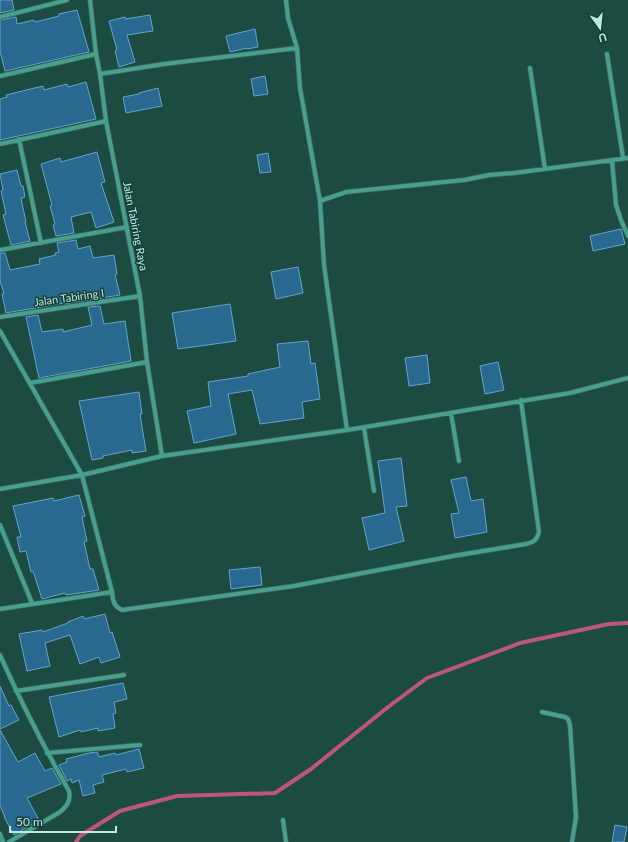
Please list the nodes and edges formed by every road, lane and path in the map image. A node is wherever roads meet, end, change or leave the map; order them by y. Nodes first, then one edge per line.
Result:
1 (67, 0) edge
2 (90, 0) edge
3 (286, 0) edge
4 (0, 17) edge
5 (297, 48) junction
6 (96, 54) junction
7 (606, 54) dead end
8 (530, 68) dead end
9 (100, 74) junction
10 (0, 76) edge
11 (106, 121) junction
12 (20, 139) junction
13 (0, 144) edge
14 (626, 158) edge
15 (612, 160) junction
16 (545, 169) junction
17 (320, 201) junction
18 (127, 227) junction
19 (628, 236) edge
20 (41, 243) junction
21 (0, 250) edge
22 (140, 296) junction
23 (0, 316) edge
24 (0, 330) edge
25 (147, 362) junction
26 (628, 378) edge
27 (30, 384) junction
28 (521, 400) junction
29 (451, 413) junction
30 (364, 428) junction
31 (347, 430) junction
32 (162, 456) junction
33 (459, 461) dead end
34 (82, 475) junction
35 (0, 489) edge
36 (374, 492) dead end
37 (0, 525) edge
38 (112, 592) junction
39 (32, 604) junction
40 (0, 609) edge
41 (0, 655) edge
42 (124, 675) dead end
43 (16, 691) junction
44 (542, 712) dead end
45 (140, 745) dead end
46 (47, 753) junction
47 (283, 820) dead end
48 (0, 834) edge
49 (4, 842) edge
50 (9, 842) edge
51 (286, 842) edge
52 (572, 842) edge

1 - 4 street
2 - 6 street, Jalan Tabiring Raya
3 - 5 street
5 - 9 street
5 - 17 street
6 - 9 street, Jalan Tabiring Raya
6 - 10 street
7 - 14 street
8 - 16 street
9 - 11 street, Jalan Tabiring Raya
11 - 12 street
11 - 18 street, Jalan Tabiring Raya
12 - 13 street
12 - 20 street
14 - 15 street
15 - 16 street
15 - 19 street
16 - 17 street
17 - 31 street
18 - 20 street
18 - 22 street, Jalan Tabiring Raya
20 - 21 street
22 - 23 street, Jalan Tabiring I
22 - 25 street, Jalan Tabiring Raya
24 - 27 street
25 - 27 street
25 - 32 street, Jalan Tabiring Raya
26 - 28 street
27 - 34 street
28 - 29 street
28 - 38 street
29 - 30 street
29 - 33 street
30 - 31 street
30 - 36 street
31 - 32 street
32 - 34 street
34 - 35 street
34 - 38 street
37 - 39 street
38 - 39 street
39 - 40 street
41 - 43 street
42 - 43 street
43 - 46 street
44 - 52 street
45 - 46 street
46 - 50 street
47 - 51 street
48 - 49 street

